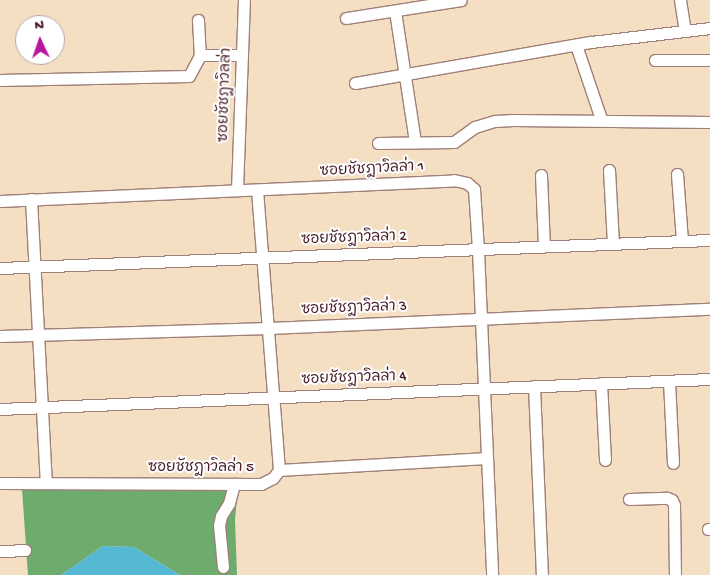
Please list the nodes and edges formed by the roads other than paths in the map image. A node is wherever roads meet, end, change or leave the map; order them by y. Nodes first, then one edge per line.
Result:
1 (244, 0) edge
2 (461, 0) edge
3 (680, 0) edge
4 (394, 10) junction
5 (346, 18) dead end
6 (198, 20) dead end
7 (710, 28) edge
8 (685, 31) junction
9 (576, 45) junction
10 (200, 55) junction
11 (242, 55) junction
12 (655, 60) dead end
13 (710, 60) edge
14 (404, 74) junction
15 (0, 80) edge
16 (355, 83) dead end
17 (601, 119) junction
18 (710, 122) edge
19 (415, 142) junction
20 (378, 143) dead end
21 (609, 170) dead end
22 (677, 174) dead end
23 (541, 175) dead end
24 (237, 190) junction
25 (257, 190) junction
26 (31, 199) junction
27 (0, 201) edge
28 (710, 240) edge
29 (682, 241) junction
30 (614, 243) junction
31 (544, 246) junction
32 (478, 250) junction
33 (263, 258) junction
34 (34, 267) junction
35 (0, 268) edge
36 (710, 309) edge
37 (481, 319) junction
38 (269, 328) junction
39 (38, 335) junction
40 (0, 336) edge
41 (710, 379) edge
42 (670, 381) junction
43 (601, 383) junction
44 (534, 386) junction
45 (484, 388) junction
46 (274, 397) junction
47 (42, 407) junction
48 (0, 409) edge
49 (486, 458) junction
50 (605, 460) dead end
51 (673, 463) dead end
52 (279, 470) junction
53 (46, 482) junction
54 (0, 483) edge
55 (234, 484) junction
56 (629, 499) dead end
57 (25, 550) dead end
58 (0, 552) edge
59 (223, 567) dead end
60 (492, 575) edge
61 (542, 575) edge
62 (676, 575) edge

1 - 11 street, ซอยชัชฎาวิลล่า
2 - 4 street
3 - 8 street
4 - 5 street
4 - 14 street
6 - 10 street
7 - 8 street
8 - 9 street
9 - 14 street
9 - 17 street
10 - 11 street
10 - 15 street
11 - 24 street, ซอยชัชฎาวิลล่า
12 - 13 street
14 - 16 street
14 - 19 street
17 - 18 street
17 - 19 street
19 - 20 street
21 - 30 street
22 - 29 street
23 - 31 street
24 - 25 street, ซอยชัชฎาวิลล่า 1
24 - 26 street, ซอยชัชฎาวิลล่า 1
25 - 32 street, ซอยชัชฎาวิลล่า 1
25 - 33 street
26 - 27 street, ซอยชัชฎาวิลล่า 1
26 - 34 street
28 - 29 street, ซอยชัชฎาวิลล่า 2
29 - 30 street, ซอยชัชฎาวิลล่า 2
30 - 31 street, ซอยชัชฎาวิลล่า 2
31 - 32 street, ซอยชัชฎาวิลล่า 2
32 - 33 street, ซอยชัชฎาวิลล่า 2
32 - 37 street, ซอยชัชฎาวิลล่า 1
33 - 34 street, ซอยชัชฎาวิลล่า 2
33 - 38 street
34 - 35 street, ซอยชัชฎาวิลล่า 2
34 - 39 street
36 - 37 street, ซอยชัชฎาวิลล่า 3
37 - 38 street, ซอยชัชฎาวิลล่า 3
37 - 45 street, ซอยชัชฎาวิลล่า 1
38 - 39 street, ซอยชัชฎาวิลล่า 3
38 - 46 street
39 - 40 street, ซอยชัชฎาวิลล่า 3
39 - 47 street
41 - 42 street, ซอยชัชฎาวิลล่า 4
42 - 43 street, ซอยชัชฎาวิลล่า 4
42 - 51 street
43 - 44 street, ซอยชัชฎาวิลล่า 4
43 - 50 street
44 - 45 street, ซอยชัชฎาวิลล่า 4
44 - 61 street
45 - 46 street, ซอยชัชฎาวิลล่า 4
45 - 49 street, ซอยชัชฎาวิลล่า 1
46 - 47 street, ซอยชัชฎาวิลล่า 4
46 - 52 street
47 - 48 street, ซอยชัชฎาวิลล่า 4
47 - 53 street
49 - 52 street
49 - 60 street, ซอยชัชฎาวิลล่า 1
52 - 55 street, ซอยชัชฎาวิลล่า 5
53 - 54 street, ซอยชัชฎาวิลล่า 5
53 - 55 street, ซอยชัชฎาวิลล่า 5
55 - 59 street
56 - 62 street
57 - 58 street

